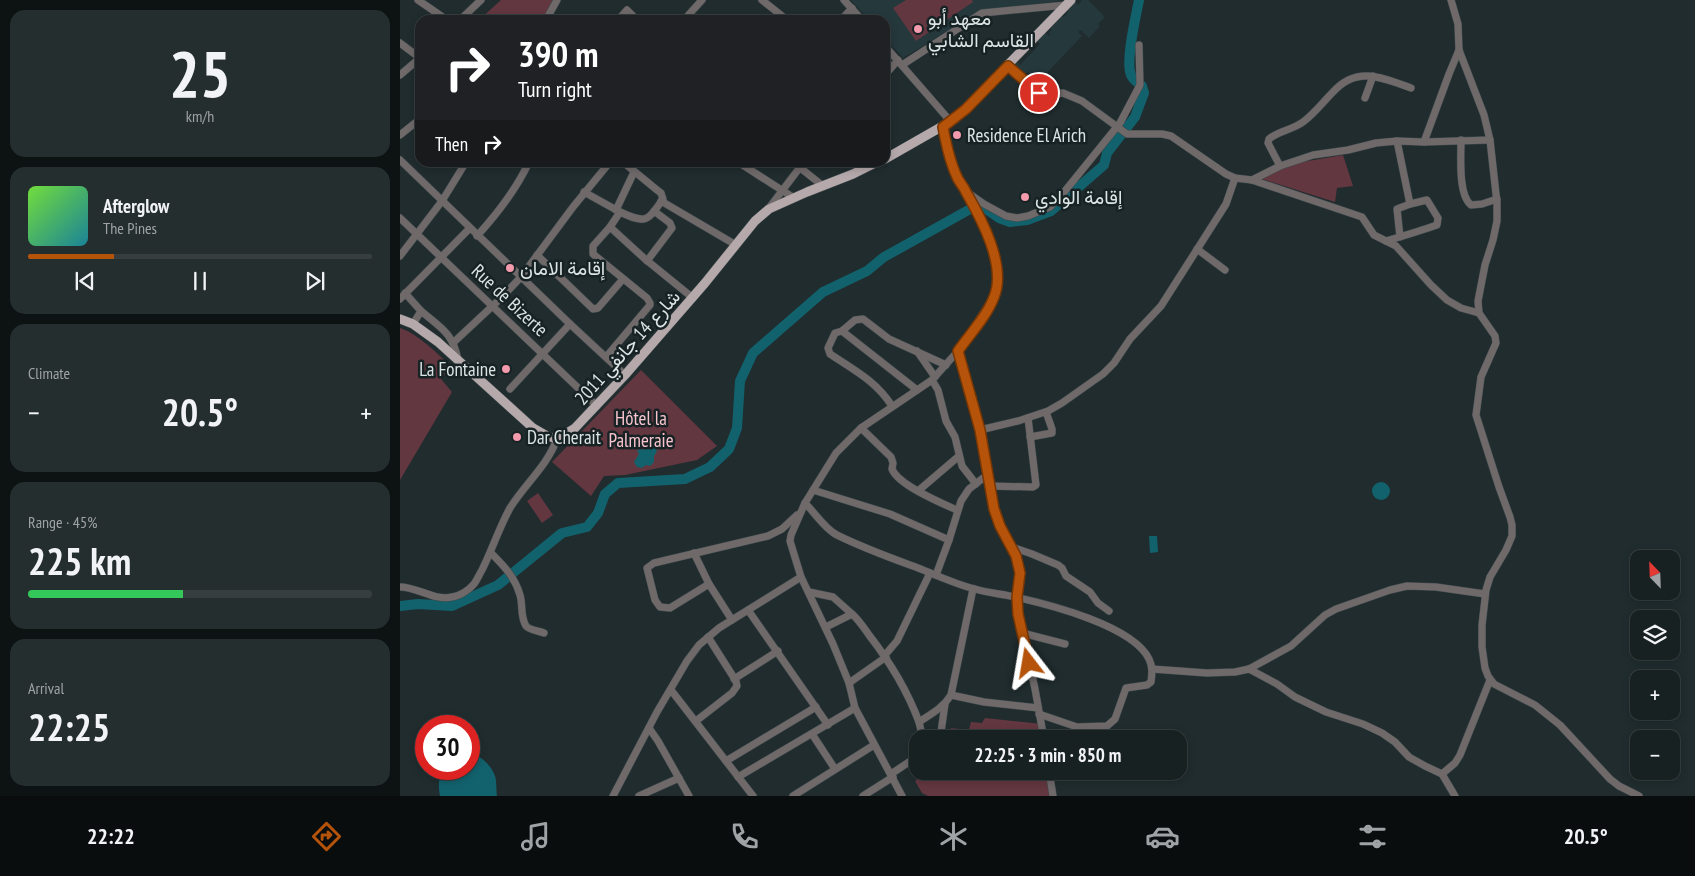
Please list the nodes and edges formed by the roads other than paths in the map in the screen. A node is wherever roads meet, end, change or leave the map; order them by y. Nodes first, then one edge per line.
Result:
1 (418, 0) edge
2 (481, 0) edge
3 (557, 0) edge
4 (702, 0) edge
5 (762, 0) edge
6 (844, 0) edge
7 (1451, 0) edge
8 (1065, 2) edge
9 (852, 8) junction
10 (440, 15) edge
11 (465, 15) edge
12 (549, 15) edge
13 (622, 15) edge
14 (632, 15) edge
15 (688, 15) edge
16 (781, 15) edge
17 (846, 15) edge
18 (858, 15) edge
19 (400, 43) edge
20 (1139, 45) dead end
21 (1459, 50) junction
22 (890, 51) edge
23 (415, 54) edge
24 (415, 62) edge
25 (900, 62) junction
26 (1008, 66) junction
27 (890, 71) edge
28 (400, 75) edge
29 (1373, 76) junction
30 (1411, 88) dead end
31 (1365, 98) dead end
32 (950, 123) junction
33 (415, 124) edge
34 (1122, 130) junction
35 (400, 135) edge
36 (1461, 140) junction
37 (1490, 140) junction
38 (1397, 141) junction
39 (1424, 142) junction
40 (890, 156) edge
41 (400, 160) edge
42 (1280, 166) junction
43 (463, 167) edge
44 (527, 167) edge
45 (606, 167) edge
46 (628, 167) edge
47 (746, 167) edge
48 (800, 167) edge
49 (804, 167) edge
50 (867, 167) edge
51 (634, 172) junction
52 (1234, 178) junction
53 (1252, 180) junction
54 (823, 186) junction
55 (783, 190) junction
56 (584, 192) junction
57 (966, 192) junction
58 (794, 198) junction
59 (1496, 199) junction
60 (442, 200) junction
61 (661, 201) junction
62 (1410, 204) junction
63 (769, 209) junction
64 (618, 211) junction
65 (654, 211) junction
66 (400, 218) edge
67 (610, 227) junction
68 (470, 228) junction
69 (417, 234) junction
70 (477, 236) junction
71 (1400, 237) junction
72 (1386, 241) junction
73 (736, 245) junction
74 (1197, 248) junction
75 (538, 255) junction
76 (400, 256) edge
77 (440, 257) junction
78 (647, 261) junction
79 (1225, 270) dead end
80 (520, 276) junction
81 (623, 279) junction
82 (403, 296) edge
83 (693, 298) junction
84 (492, 306) junction
85 (421, 311) junction
86 (1479, 313) junction
87 (400, 319) edge
88 (413, 324) junction
89 (570, 324) junction
90 (842, 331) junction
91 (454, 342) junction
92 (958, 351) junction
93 (917, 352) junction
94 (543, 354) junction
95 (606, 357) junction
96 (458, 360) junction
97 (946, 365) junction
98 (626, 375) junction
99 (934, 379) junction
100 (510, 389) dead end
101 (917, 390) junction
102 (597, 406) junction
103 (892, 406) junction
104 (1046, 412) junction
105 (1028, 418) junction
106 (861, 428) junction
107 (980, 430) junction
108 (1030, 437) junction
109 (558, 439) junction
110 (959, 456) junction
111 (987, 476) junction
112 (976, 484) junction
113 (989, 486) junction
114 (813, 490) junction
115 (918, 491) junction
116 (806, 503) junction
117 (957, 510) junction
118 (801, 512) junction
119 (949, 540) junction
120 (1012, 547) junction
121 (491, 553) junction
122 (694, 553) junction
123 (933, 574) junction
124 (801, 577) junction
125 (709, 584) junction
126 (400, 587) edge
127 (973, 589) junction
128 (808, 592) junction
129 (1485, 594) junction
130 (1017, 597) junction
131 (748, 610) junction
132 (1109, 611) dead end
133 (852, 614) junction
134 (732, 620) junction
135 (826, 627) junction
136 (1022, 632) junction
137 (544, 633) dead end
138 (708, 637) junction
139 (1065, 644) dead end
140 (778, 651) junction
141 (885, 656) junction
142 (1152, 669) junction
143 (1248, 669) junction
144 (734, 679) junction
145 (1490, 680) junction
146 (849, 683) junction
147 (671, 690) junction
148 (951, 696) junction
149 (945, 704) junction
150 (816, 707) junction
151 (855, 708) junction
152 (1039, 711) junction
153 (696, 721) junction
154 (919, 722) junction
155 (828, 724) junction
156 (649, 728) junction
157 (921, 730) edge
158 (941, 730) edge
159 (1042, 730) edge
160 (812, 734) junction
161 (874, 745) junction
162 (726, 762) junction
163 (909, 763) edge
164 (835, 769) junction
165 (1442, 774) junction
166 (892, 775) junction
167 (738, 777) junction
168 (678, 778) junction
169 (1050, 780) edge
170 (901, 794) edge
171 (795, 795) edge
172 (613, 796) edge
173 (638, 796) edge
174 (689, 796) edge
175 (753, 796) edge
176 (863, 796) edge
177 (908, 796) edge
178 (1053, 796) edge
179 (1455, 796) edge
180 (1639, 796) edge

1 - 10 street
2 - 11 street
3 - 12 street
4 - 15 street
5 - 16 street
6 - 9 street
7 - 21 street
8 - 25 street
8 - 26 main road
9 - 17 street
9 - 18 street
13 - 14 street
19 - 23 street
20 - 34 street
21 - 37 street
21 - 39 street
22 - 25 street
24 - 28 street
25 - 27 street
25 - 32 street
26 - 32 main road
26 - 34 street
29 - 30 street
29 - 31 street
29 - 42 street
32 - 40 main road
32 - 57 street
33 - 35 street
34 - 52 street
34 - 57 street
36 - 37 street
36 - 39 street
36 - 59 street
37 - 59 street
38 - 39 street
38 - 42 street
38 - 62 street
41 - 60 street
42 - 53 street
43 - 60 street
44 - 70 street
45 - 56 street
46 - 51 street
47 - 55 street
48 - 55 street
49 - 54 street
50 - 54 main road, شارع 14 جانفي 2011
51 - 61 street
51 - 64 street
52 - 53 street
52 - 74 street
53 - 72 street
54 - 58 main road, شارع 14 جانفي 2011
55 - 58 street
55 - 63 street
56 - 64 street
56 - 75 street
57 - 92 street
58 - 63 main road, شارع 14 جانفي 2011
59 - 86 street
60 - 68 street
60 - 69 street
61 - 65 street
61 - 73 street
62 - 71 street
62 - 71 street
63 - 73 main road, شارع 14 جانفي 2011
64 - 65 street
64 - 67 street
65 - 78 street
66 - 69 street, Rue de Bizerte
67 - 78 street
67 - 81 street
68 - 70 street
68 - 77 street
69 - 76 street
69 - 77 street, Rue de Bizerte
70 - 80 street
71 - 72 street
72 - 86 street
73 - 83 main road, شارع 14 جانفي 2011
74 - 79 street
74 - 104 street
75 - 80 street
75 - 81 street
77 - 82 street
77 - 84 street, Rue de Bizerte
78 - 83 street
80 - 84 street
80 - 89 street
81 - 95 street
82 - 85 street
83 - 98 main road, شارع 14 جانفي 2011
84 - 91 street
84 - 94 street, Rue de Bizerte
85 - 88 street
85 - 91 street
86 - 129 street
87 - 88 main road
88 - 96 main road
89 - 94 street
89 - 95 street
90 - 93 street
90 - 101 street
90 - 103 street
91 - 96 street
92 - 97 street
92 - 107 street
93 - 97 street
93 - 99 street
94 - 100 street
94 - 102 street, Rue de Bizerte
95 - 98 street
96 - 109 main road
97 - 99 street
98 - 102 main road, شارع 14 جانفي 2011
99 - 101 street
99 - 110 street
101 - 103 street
102 - 109 main road, شارع 14 جانفي 2011
103 - 106 street
104 - 105 street
104 - 108 street
105 - 107 street
105 - 108 street
106 - 114 street
106 - 115 street
107 - 111 street
108 - 113 street
109 - 121 street
110 - 112 street
110 - 115 street
111 - 112 street
111 - 113 street
112 - 117 street
113 - 120 street
114 - 116 street
114 - 119 street
115 - 117 street
116 - 118 street
116 - 123 street
117 - 119 street
118 - 122 street
118 - 124 street
119 - 123 street
120 - 130 street
120 - 132 street
121 - 126 street
121 - 137 street
122 - 125 street
122 - 125 street
123 - 127 street
123 - 141 street
124 - 128 street
124 - 131 street
125 - 134 street
127 - 130 street
127 - 148 street
128 - 133 street
128 - 135 street
129 - 143 street
129 - 145 street
130 - 136 street
130 - 142 street
131 - 134 street
131 - 140 street
133 - 135 street
133 - 141 street
134 - 138 street
135 - 146 street
136 - 139 street
136 - 152 street
138 - 144 street
138 - 147 street
140 - 144 street
140 - 150 street
141 - 146 street
141 - 154 street
142 - 143 street
142 - 152 street
143 - 165 street
144 - 153 street
145 - 165 street
145 - 180 street
146 - 151 street
147 - 153 street
147 - 156 street
148 - 149 street
148 - 152 street
149 - 154 street
149 - 158 street
150 - 155 street
150 - 162 street
151 - 155 street
151 - 161 street
152 - 159 street
153 - 162 street
154 - 157 street
155 - 160 street
156 - 168 street
156 - 172 street
160 - 164 street
160 - 167 street
161 - 164 street
161 - 166 street
162 - 167 street
163 - 166 street
164 - 171 street
165 - 179 street
166 - 170 street
166 - 176 street
167 - 175 street
168 - 173 street
168 - 174 street
169 - 178 street
170 - 177 street

